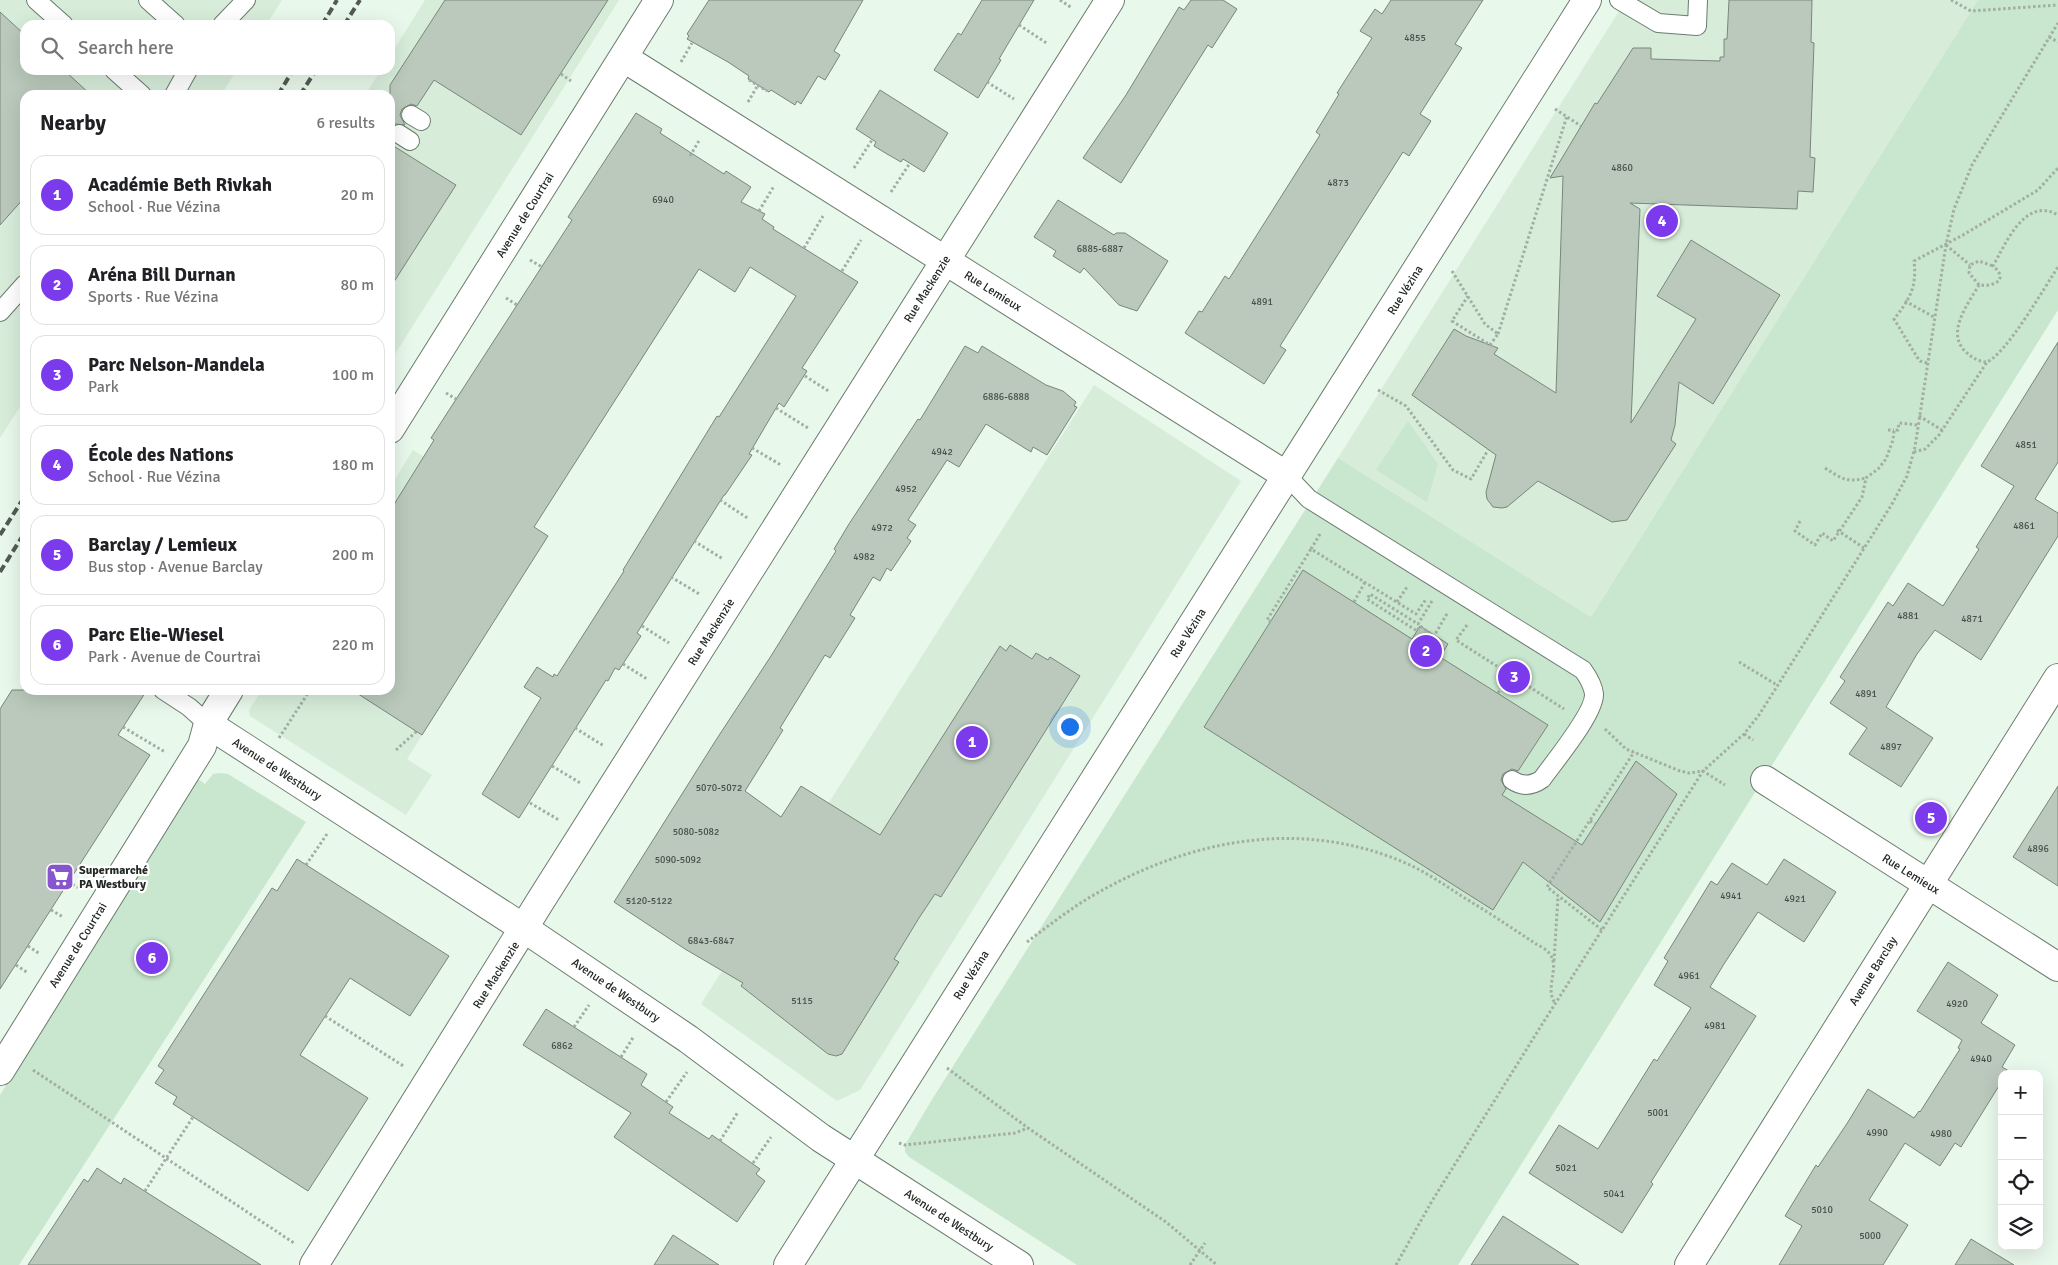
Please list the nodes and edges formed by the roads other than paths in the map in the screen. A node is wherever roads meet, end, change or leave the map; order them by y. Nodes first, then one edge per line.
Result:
1 (36, 0) edge
2 (148, 0) edge
3 (246, 0) edge
4 (659, 0) edge
5 (1110, 0) edge
6 (1587, 0) edge
7 (1619, 0) edge
8 (1698, 0) edge
9 (58, 20) edge
10 (170, 20) edge
11 (227, 20) edge
12 (624, 58) junction
13 (120, 75) edge
14 (185, 75) edge
15 (136, 90) edge
16 (177, 90) edge
17 (945, 261) junction
18 (20, 290) edge
19 (0, 312) edge
20 (395, 421) edge
21 (1288, 476) junction
22 (2058, 678) edge
23 (171, 695) edge
24 (226, 695) edge
25 (208, 724) junction
26 (1512, 780) dead end
27 (1765, 780) dead end
28 (1927, 884) junction
29 (525, 929) junction
30 (2058, 967) edge
31 (5, 1063) edge
32 (855, 1160) junction
33 (320, 1263) edge
34 (788, 1265) edge
35 (1019, 1265) edge
36 (1689, 1265) edge

1 - 9 lane
2 - 10 lane
3 - 11 lane
4 - 12 street, Avenue de Courtrai
5 - 17 street, Rue Mackenzie
6 - 21 street, Rue Vézina
7 - 8 lane
12 - 17 street, Rue Lemieux
12 - 20 street, Avenue de Courtrai
13 - 15 lane
14 - 16 lane
17 - 21 street, Rue Lemieux
17 - 29 street, Rue Mackenzie
18 - 19 lane
21 - 26 lane
21 - 32 street, Rue Vézina
22 - 28 street, Avenue Barclay
23 - 25 lane
24 - 25 street, Avenue de Courtrai
25 - 29 street, Avenue de Westbury
25 - 31 street, Avenue de Courtrai
27 - 28 street, Rue Lemieux
28 - 30 street, Rue Lemieux
28 - 36 street, Avenue Barclay
29 - 32 street, Avenue de Westbury
29 - 33 street, Rue Mackenzie
32 - 34 street, Rue Vézina
32 - 35 street, Avenue de Westbury

